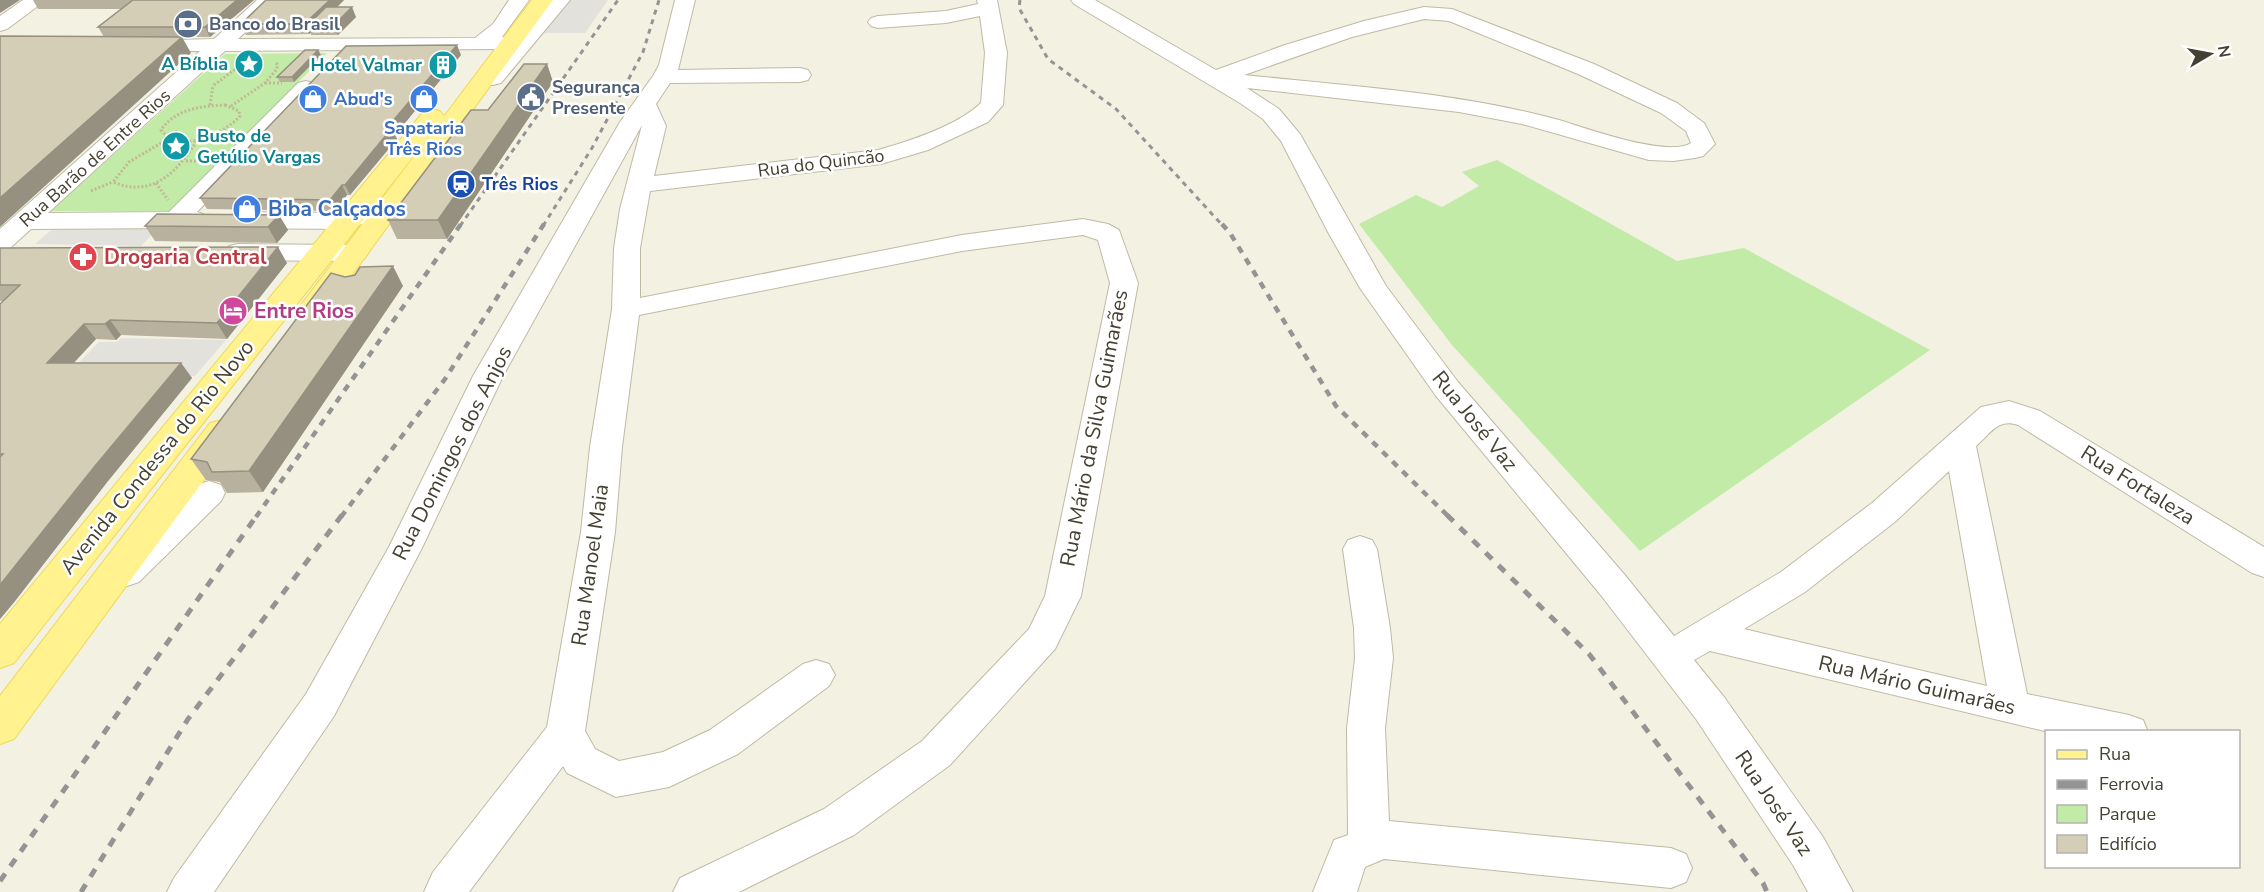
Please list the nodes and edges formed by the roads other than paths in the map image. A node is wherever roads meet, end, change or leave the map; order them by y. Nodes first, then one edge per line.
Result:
1 (36, 0) edge
2 (270, 0) edge
3 (543, 0) edge
4 (560, 0) edge
5 (1081, 0) edge
6 (987, 4) edge
7 (676, 11) edge
8 (878, 22) dead end
9 (0, 25) edge
10 (510, 27) edge
11 (347, 44) junction
12 (126, 45) edge
13 (226, 52) junction
14 (800, 75) dead end
15 (664, 77) junction
16 (1216, 78) junction
17 (644, 103) junction
18 (456, 119) junction
19 (640, 185) junction
20 (392, 204) junction
21 (175, 220) junction
22 (24, 221) junction
23 (346, 221) junction
24 (8, 248) edge
25 (213, 252) edge
26 (322, 253) junction
27 (355, 253) junction
28 (355, 288) edge
29 (626, 309) junction
30 (298, 330) edge
31 (241, 406) edge
32 (1960, 443) junction
33 (209, 493) edge
34 (1360, 549) dead end
35 (2264, 564) edge
36 (84, 616) junction
37 (1705, 635) junction
38 (0, 652) edge
39 (1669, 657) junction
40 (816, 675) dead end
41 (2010, 707) junction
42 (0, 727) edge
43 (2119, 730) edge
44 (565, 733) junction
45 (1369, 846) junction
46 (1671, 867) dead end
47 (189, 892) edge
48 (446, 892) edge
49 (695, 892) edge
50 (1335, 892) edge
51 (1831, 892) edge

1 - 9 street
2 - 13 street, Rua Barão de Entre Rios
3 - 10 main road
4 - 18 street
5 - 16 street, Rua José Vaz
6 - 8 street
6 - 19 street, Rua do Quincão
7 - 15 street, Rua Domingos dos Anjos
10 - 11 street
10 - 18 main road
10 - 23 main road, Avenida Condessa do Rio Novo
11 - 13 street
11 - 21 street
12 - 13 street
13 - 22 street, Rua Barão de Entre Rios
14 - 15 street
15 - 17 street, Rua Domingos dos Anjos
16 - 16 street
16 - 39 street, Rua José Vaz
17 - 19 street, Rua Manoel Maia
17 - 47 street, Rua Domingos dos Anjos
18 - 20 main road
19 - 29 street, Rua Manoel Maia
20 - 23 street
20 - 27 main road
20 - 28 street
21 - 22 street
21 - 23 street
22 - 24 street, Rua Barão de Entre Rios
23 - 26 main road, Avenida Condessa do Rio Novo
25 - 26 street
26 - 27 street
26 - 38 main road, Avenida Condessa do Rio Novo
27 - 30 main road
29 - 44 street, Rua Manoel Maia
29 - 49 street, Rua Mário da Silva Guimarães
31 - 36 main road, Avenida Condessa do Rio Novo
32 - 35 street, Rua Fortaleza
32 - 37 street
32 - 41 street
33 - 36 street
34 - 45 street
36 - 42 main road, Avenida Condessa do Rio Novo
37 - 39 street
37 - 41 street, Rua Mário Guimarães
39 - 51 street, Rua José Vaz
40 - 44 street
41 - 43 street, Rua Mário Guimarães
44 - 48 street
45 - 46 street
45 - 50 street

